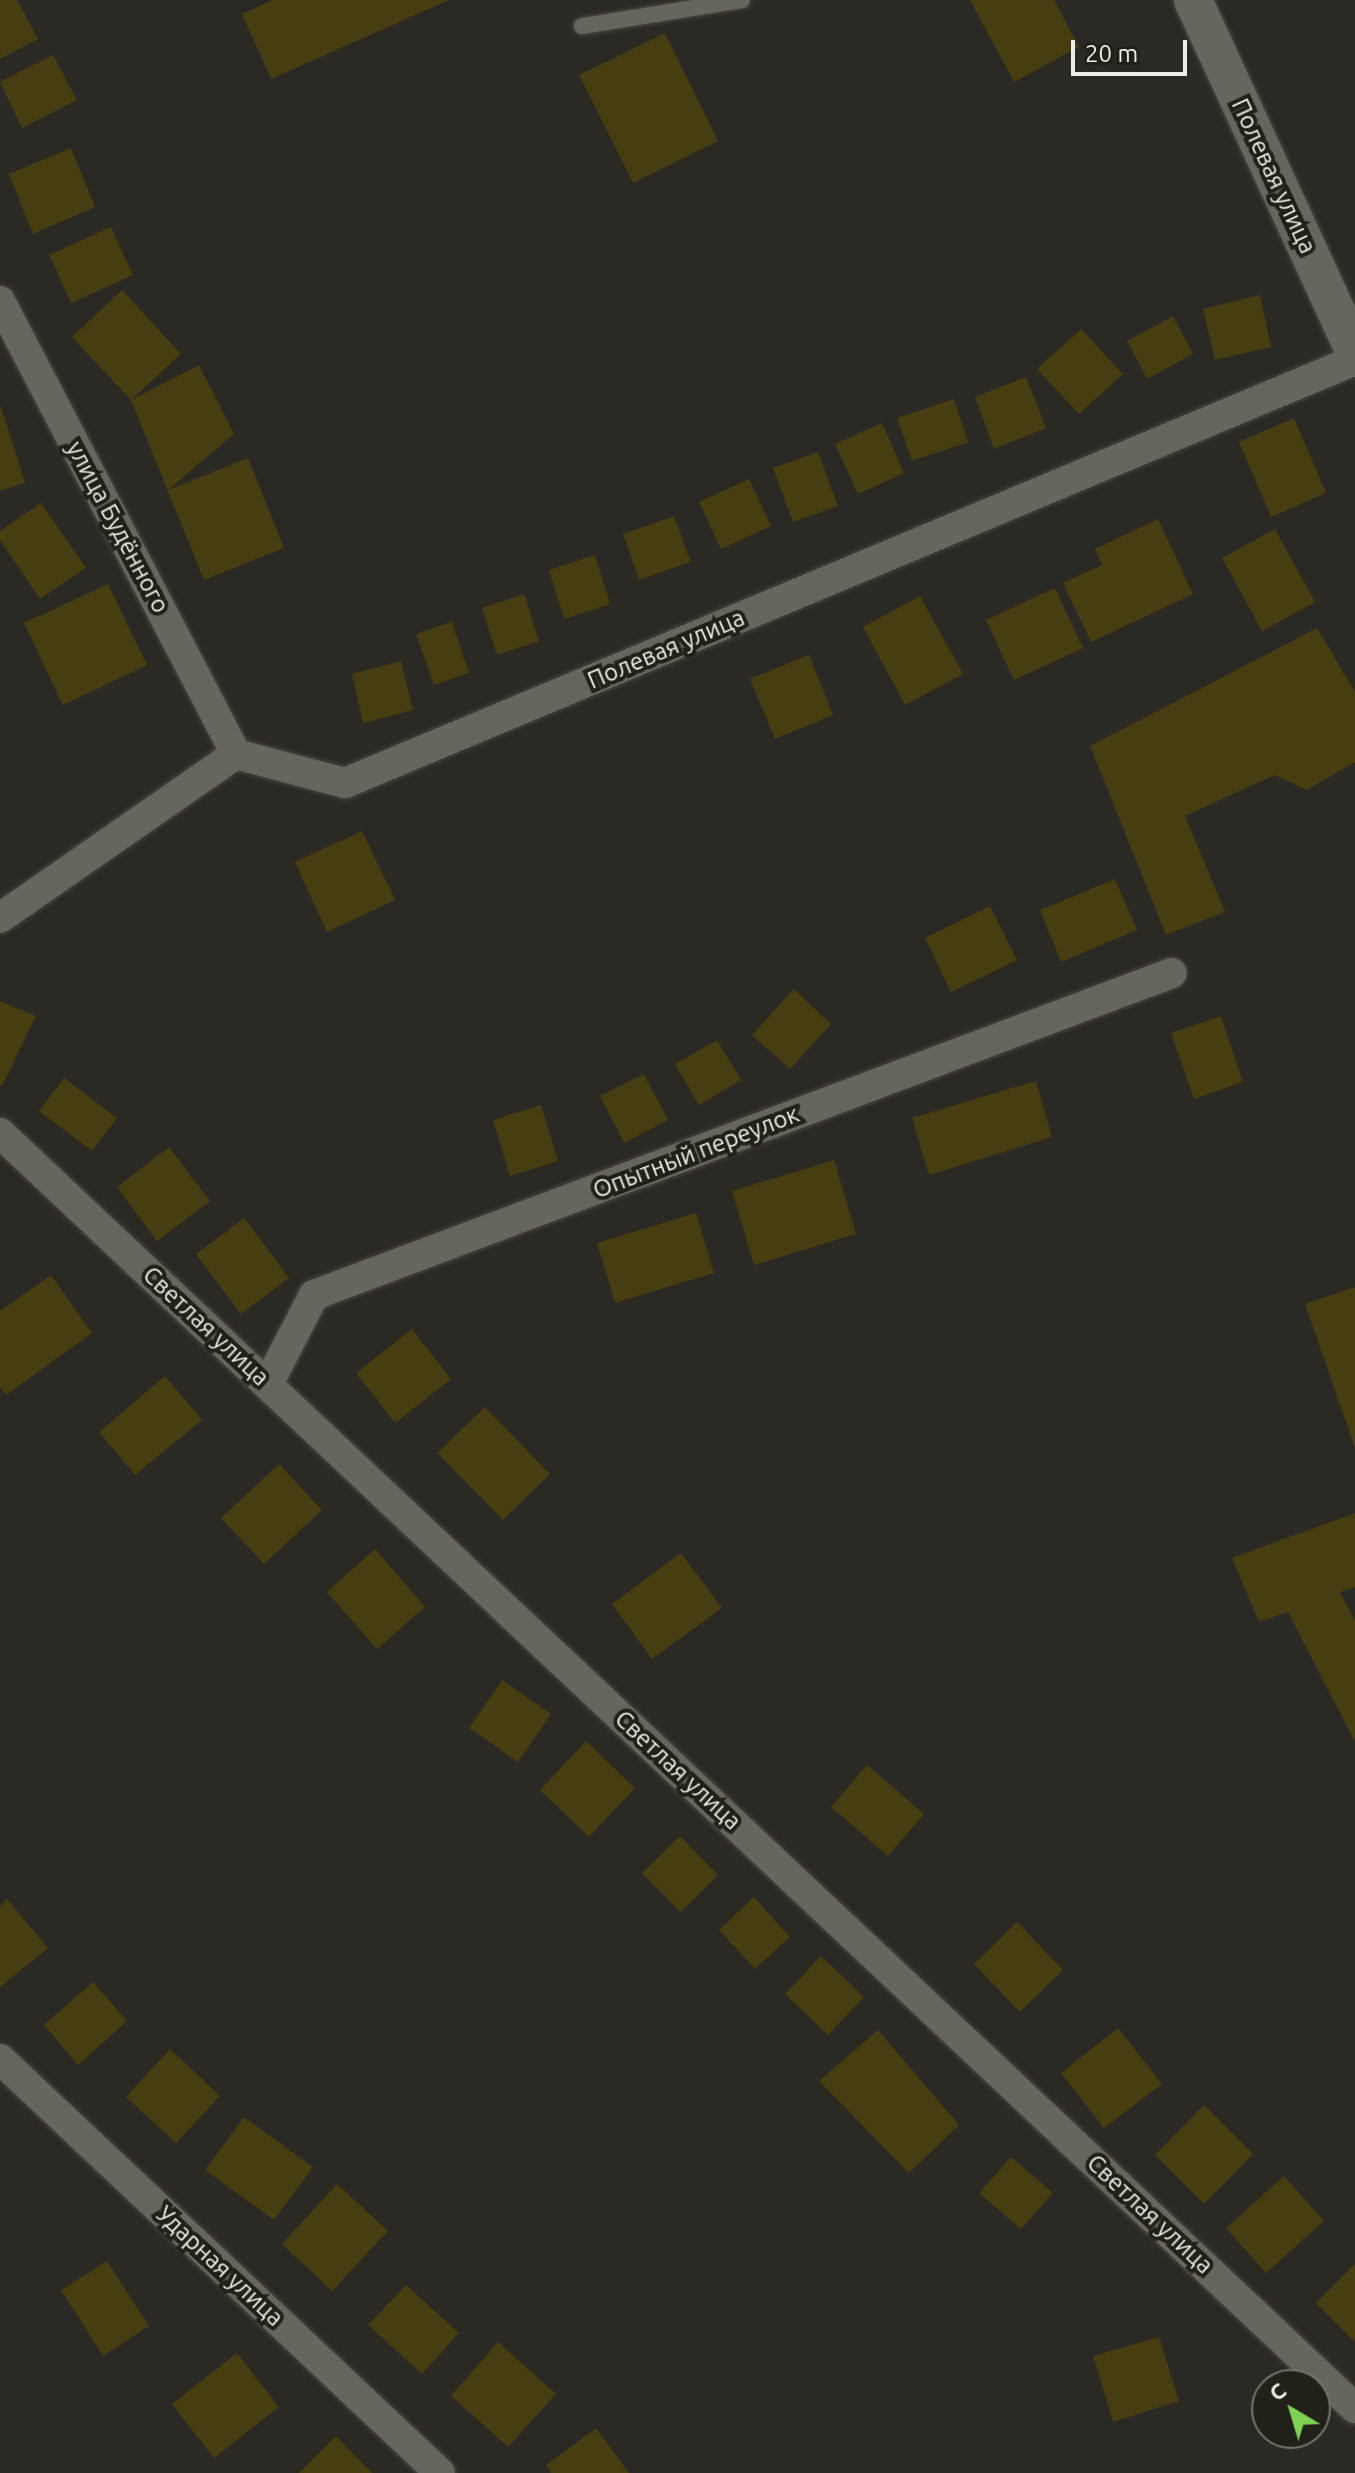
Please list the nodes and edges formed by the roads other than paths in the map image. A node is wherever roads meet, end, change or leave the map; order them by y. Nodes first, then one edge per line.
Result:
1 (742, 0) edge
2 (1193, 0) edge
3 (582, 26) dead end
4 (0, 301) edge
5 (1355, 352) edge
6 (1355, 360) edge
7 (236, 754) junction
8 (0, 918) edge
9 (1172, 973) dead end
10 (0, 1133) edge
11 (268, 1384) junction
12 (0, 2059) edge
13 (1355, 2408) edge
14 (440, 2473) edge

1 - 3 lane
2 - 5 street, Полевая улица
4 - 7 street, улица Будённого
6 - 7 street, Полевая улица
7 - 8 street
9 - 11 street, Опытный переулок
10 - 11 street, Светлая улица
11 - 13 street, Светлая улица
12 - 14 street, Ударная улица

